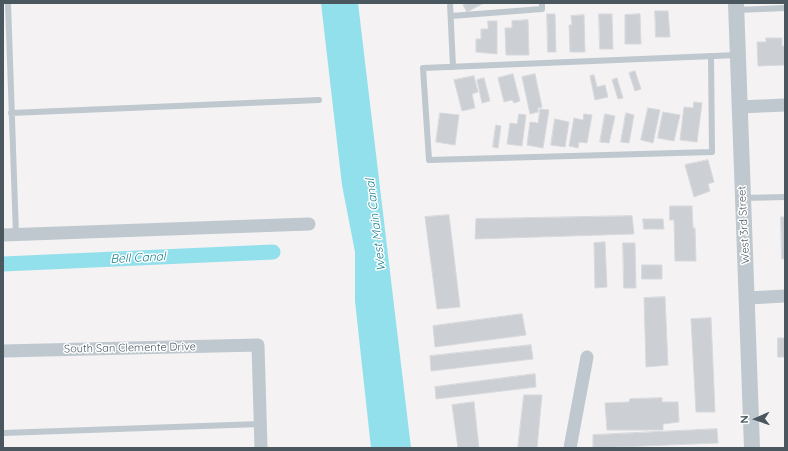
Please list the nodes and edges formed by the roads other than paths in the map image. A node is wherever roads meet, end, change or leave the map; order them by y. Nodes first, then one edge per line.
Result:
1 (8, 3) edge
2 (450, 3) edge
3 (542, 3) edge
4 (736, 6) edge
5 (785, 8) edge
6 (451, 16) junction
7 (738, 55) junction
8 (710, 56) junction
9 (453, 67) junction
10 (319, 100) dead end
11 (785, 105) edge
12 (740, 107) junction
13 (11, 113) junction
14 (785, 197) edge
15 (743, 198) junction
16 (309, 224) dead end
17 (9, 235) edge
18 (785, 296) edge
19 (748, 298) junction
20 (3, 351) edge
21 (587, 357) dead end
22 (260, 424) junction
23 (3, 433) edge
24 (261, 448) edge
25 (570, 448) edge
26 (752, 448) edge

1 - 13 lane
2 - 6 lane
3 - 6 lane
4 - 5 lane
4 - 7 street, West 3rd Street
6 - 9 lane
7 - 8 lane
7 - 12 street, West 3rd Street
8 - 9 lane
8 - 9 lane
10 - 13 lane
11 - 12 street
12 - 15 street, West 3rd Street
13 - 17 lane
14 - 15 lane
15 - 19 street, West 3rd Street
16 - 17 street
18 - 19 street
19 - 26 street, West 3rd Street
20 - 22 street, South San Clemente Drive
21 - 25 street
22 - 23 lane
22 - 24 street

